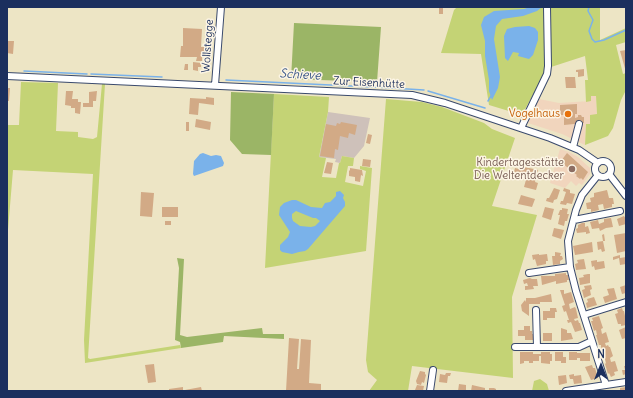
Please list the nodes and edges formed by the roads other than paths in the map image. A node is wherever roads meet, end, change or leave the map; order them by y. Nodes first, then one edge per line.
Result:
1 (221, 7) edge
2 (547, 7) edge
3 (7, 76) edge
4 (215, 86) junction
5 (579, 124) dead end
6 (521, 128) junction
7 (573, 147) junction
8 (598, 163) junction
9 (609, 174) junction
10 (598, 175) junction
11 (626, 196) edge
12 (620, 211) dead end
13 (574, 220) junction
14 (570, 267) junction
15 (528, 273) dead end
16 (626, 302) edge
17 (536, 310) dead end
18 (584, 315) junction
19 (592, 341) junction
20 (515, 347) dead end
21 (536, 347) junction
22 (433, 370) dead end
23 (626, 382) edge
24 (606, 385) junction
25 (430, 391) edge
26 (566, 391) edge

1 - 4 street, Wollstegge
2 - 6 street
3 - 4 street, Zur Eisenhütte
4 - 6 street, Zur Eisenhütte
5 - 7 street
6 - 7 street, Zur Eisenhütte
7 - 8 street, Zur Eisenhütte
8 - 9 street, Zur Eisenhütte
8 - 10 street
9 - 10 street
9 - 11 street, Zur Eisenhütte
10 - 13 street
12 - 13 street
13 - 14 street
14 - 15 street
14 - 18 street
16 - 18 street
17 - 21 street
18 - 19 street
19 - 21 street
19 - 24 street
20 - 21 street
22 - 25 street
23 - 24 street
24 - 26 street

